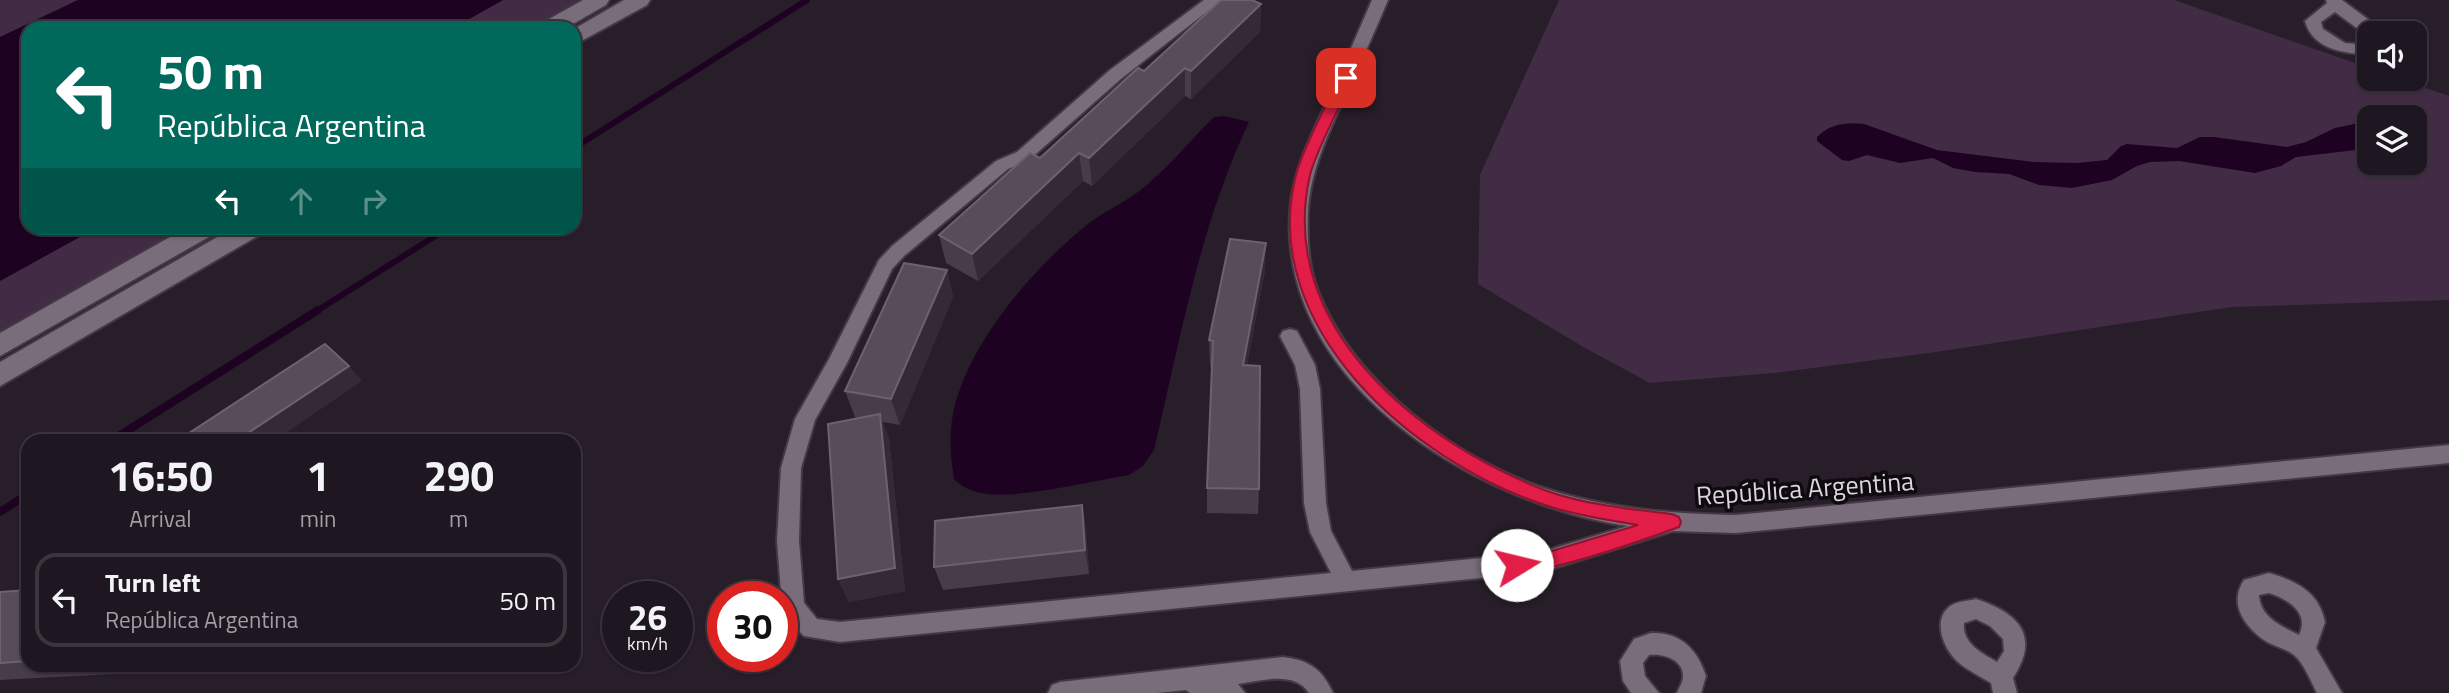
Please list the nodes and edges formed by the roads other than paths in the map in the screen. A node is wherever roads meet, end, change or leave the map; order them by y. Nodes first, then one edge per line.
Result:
1 (599, 0) edge
2 (639, 0) edge
3 (1214, 0) edge
4 (1380, 0) edge
5 (2334, 2) edge
6 (562, 21) edge
7 (2359, 21) edge
8 (581, 34) edge
9 (2357, 49) edge
10 (193, 235) edge
11 (239, 235) edge
12 (1290, 336) dead end
13 (0, 346) edge
14 (0, 375) edge
15 (2449, 454) edge
16 (1672, 522) junction
17 (1346, 581) junction
18 (2303, 648) dead end
19 (1177, 681) junction
20 (1060, 693) edge
21 (1233, 693) edge
22 (1321, 693) edge
23 (1647, 693) edge
24 (1689, 693) edge
25 (2330, 693) edge

1 - 6 main road
2 - 8 main road
3 - 17 street
4 - 16 street, República Argentina
5 - 7 street
5 - 9 street
10 - 13 main road
11 - 14 main road
12 - 17 street
15 - 16 street, República Argentina
16 - 17 street
18 - 25 street
19 - 20 street
19 - 21 street
19 - 22 street
23 - 24 street

